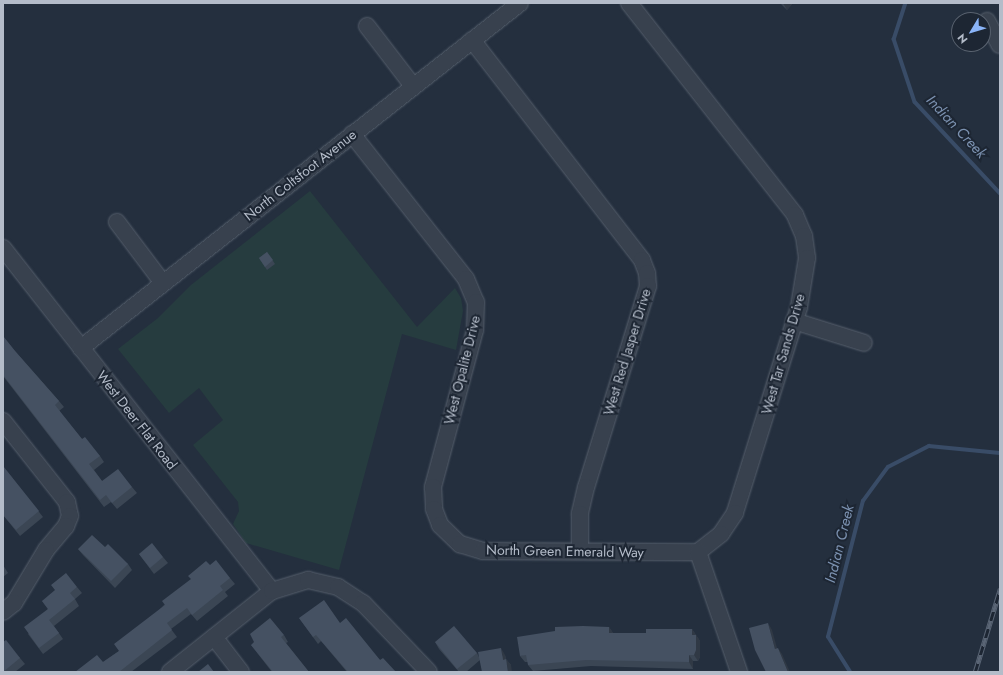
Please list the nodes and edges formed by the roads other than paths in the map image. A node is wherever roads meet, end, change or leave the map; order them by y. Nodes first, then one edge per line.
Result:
1 (520, 3) edge
2 (629, 3) edge
3 (366, 26) dead end
4 (991, 28) edge
5 (472, 40) junction
6 (1000, 45) edge
7 (414, 86) junction
8 (352, 134) junction
9 (117, 222) dead end
10 (3, 248) edge
11 (164, 283) junction
12 (794, 321) junction
13 (864, 343) dead end
14 (81, 348) junction
15 (3, 421) edge
16 (440, 525) joint
17 (580, 551) junction
18 (698, 552) junction
19 (272, 591) junction
20 (3, 612) edge
21 (214, 637) junction
22 (170, 672) edge
23 (241, 672) edge
24 (429, 672) edge
25 (740, 672) edge

1 - 5 street, North Coltsfoot Avenue
2 - 12 street, West Tar Sands Drive
3 - 7 street
4 - 6 street
5 - 7 street, North Coltsfoot Avenue
5 - 17 street, West Red Jasper Drive
7 - 8 street, North Coltsfoot Avenue
8 - 11 street, North Coltsfoot Avenue
8 - 16 street, West Opalite Drive
9 - 11 street
10 - 14 street, West Deer Flat Road
11 - 14 street, North Coltsfoot Avenue
12 - 13 street
12 - 18 street, West Tar Sands Drive
14 - 19 street, West Deer Flat Road
15 - 20 street
16 - 17 street, North Green Emerald Way
17 - 18 street, North Green Emerald Way
18 - 25 street
19 - 21 street
19 - 24 street
21 - 22 street
21 - 23 street

